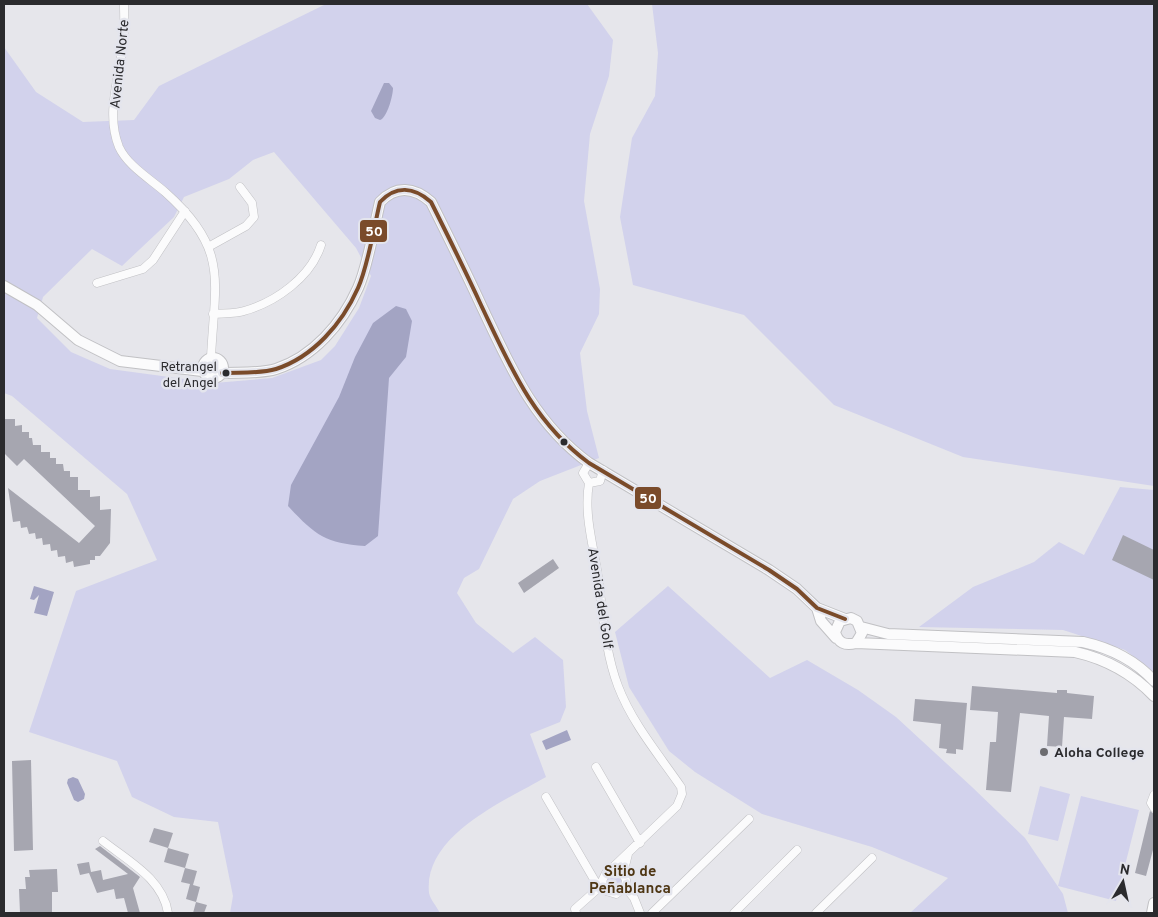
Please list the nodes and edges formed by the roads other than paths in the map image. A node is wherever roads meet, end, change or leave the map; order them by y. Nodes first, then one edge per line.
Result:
1 (124, 4) edge
2 (240, 187) dead end
3 (185, 211) junction
4 (321, 245) dead end
5 (210, 246) junction
6 (98, 283) dead end
7 (4, 286) edge
8 (213, 314) junction
9 (211, 357) junction
10 (202, 371) junction
11 (222, 372) junction
12 (589, 463) junction
13 (603, 470) junction
14 (589, 483) junction
15 (817, 608) junction
16 (845, 619) junction
17 (861, 627) junction
18 (837, 639) junction
19 (856, 642) junction
20 (1154, 681) edge
21 (1154, 696) edge
22 (596, 766) dead end
23 (1154, 795) edge
24 (546, 797) dead end
25 (1154, 808) edge
26 (749, 819) dead end
27 (102, 842) dead end
28 (640, 843) junction
29 (797, 850) dead end
30 (629, 852) junction
31 (872, 858) dead end
32 (609, 871) junction
33 (623, 874) junction
34 (601, 886) junction
35 (625, 887) junction
36 (1154, 903) edge
37 (168, 913) edge
38 (576, 913) edge
39 (640, 913) edge
40 (652, 913) edge
41 (734, 913) edge
42 (816, 913) edge
43 (1152, 913) edge

1 - 3 street, Avenida Norte
2 - 5 street
3 - 5 street, Avenida Norte
3 - 6 street
4 - 8 street
5 - 8 street, Avenida Norte
7 - 10 street
8 - 9 street, Avenida Norte
9 - 10 street
9 - 11 street
10 - 11 street
11 - 12 street
12 - 13 street
12 - 14 street
13 - 14 street
13 - 15 street
14 - 28 street, Avenida del Golf
15 - 16 street
15 - 18 street
16 - 17 street
16 - 18 street
17 - 19 street
17 - 20 street
18 - 19 street
19 - 21 street
22 - 28 street
23 - 25 street
24 - 34 street
26 - 40 street
27 - 37 street
28 - 30 street, Avenida del Golf
29 - 41 street
30 - 32 street, Avenida del Golf
30 - 33 street
31 - 42 street
32 - 33 street
32 - 34 street, Avenida del Golf
33 - 35 street
34 - 35 street
34 - 38 street, Avenida del Golf
35 - 39 street
36 - 43 street

